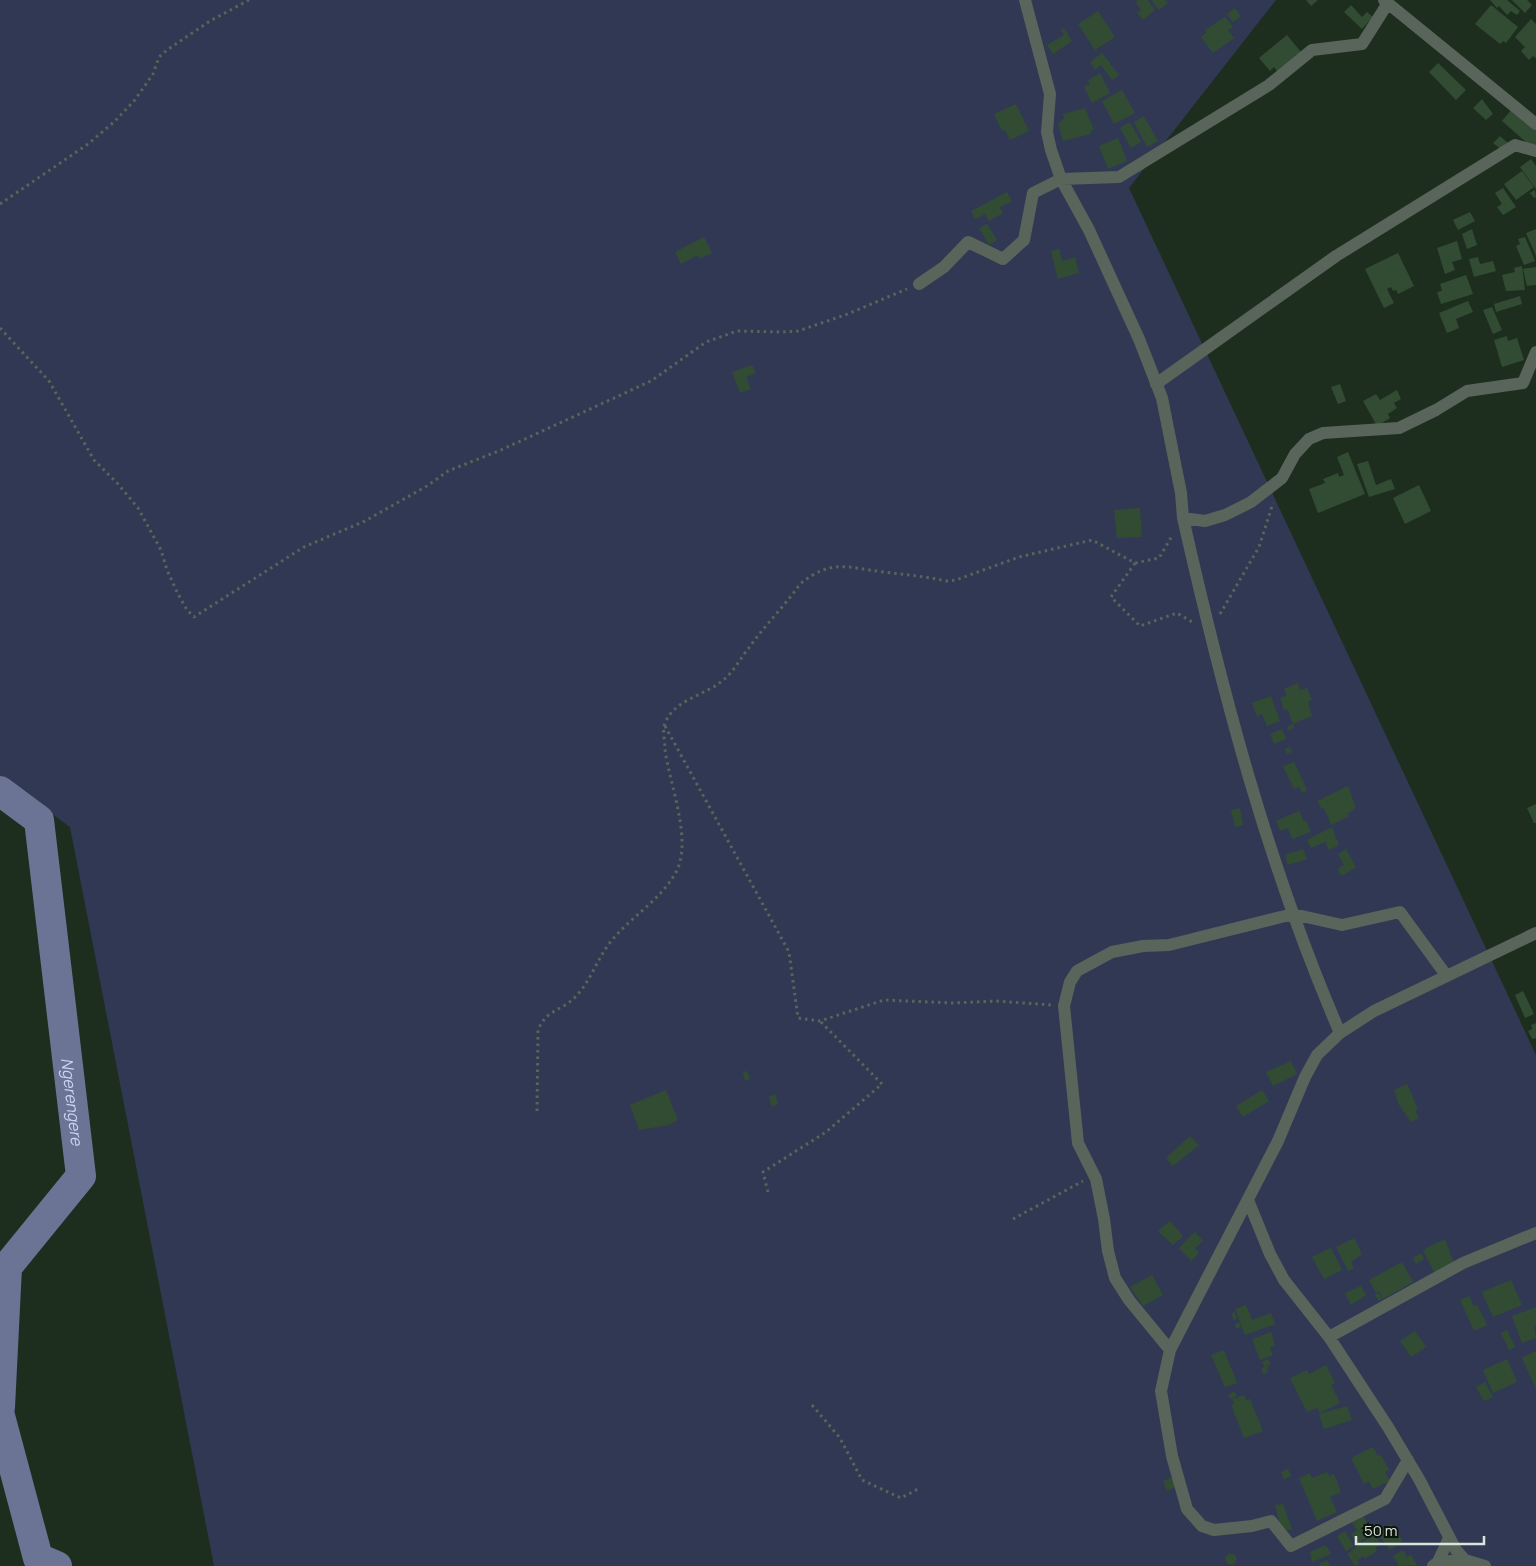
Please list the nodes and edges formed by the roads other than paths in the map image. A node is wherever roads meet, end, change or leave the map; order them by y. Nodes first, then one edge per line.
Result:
1 (1025, 0) edge
2 (1386, 2) edge
3 (1536, 124) edge
4 (1536, 151) edge
5 (1061, 179) junction
6 (919, 284) road end
7 (1536, 352) edge
8 (1156, 384) junction
9 (1183, 518) junction
10 (1293, 914) junction
11 (1536, 933) edge
12 (1446, 975) junction
13 (1340, 1033) junction
14 (1248, 1200) junction
15 (1536, 1233) edge
16 (1329, 1337) junction
17 (1170, 1350) junction
18 (1408, 1460) junction
19 (1449, 1538) junction
20 (1465, 1560) junction
21 (1436, 1564) edge
22 (1485, 1566) edge

1 - 5 street
2 - 3 street
2 - 5 street
4 - 8 street
5 - 6 street
5 - 8 street
7 - 9 street
8 - 9 street
9 - 10 street
10 - 12 street
10 - 13 street
10 - 17 street
11 - 12 street
12 - 13 street
13 - 14 street
14 - 16 street
14 - 17 street
15 - 16 street
16 - 18 street
17 - 18 street
18 - 19 street
19 - 20 street
19 - 21 street
20 - 21 street
20 - 22 street

